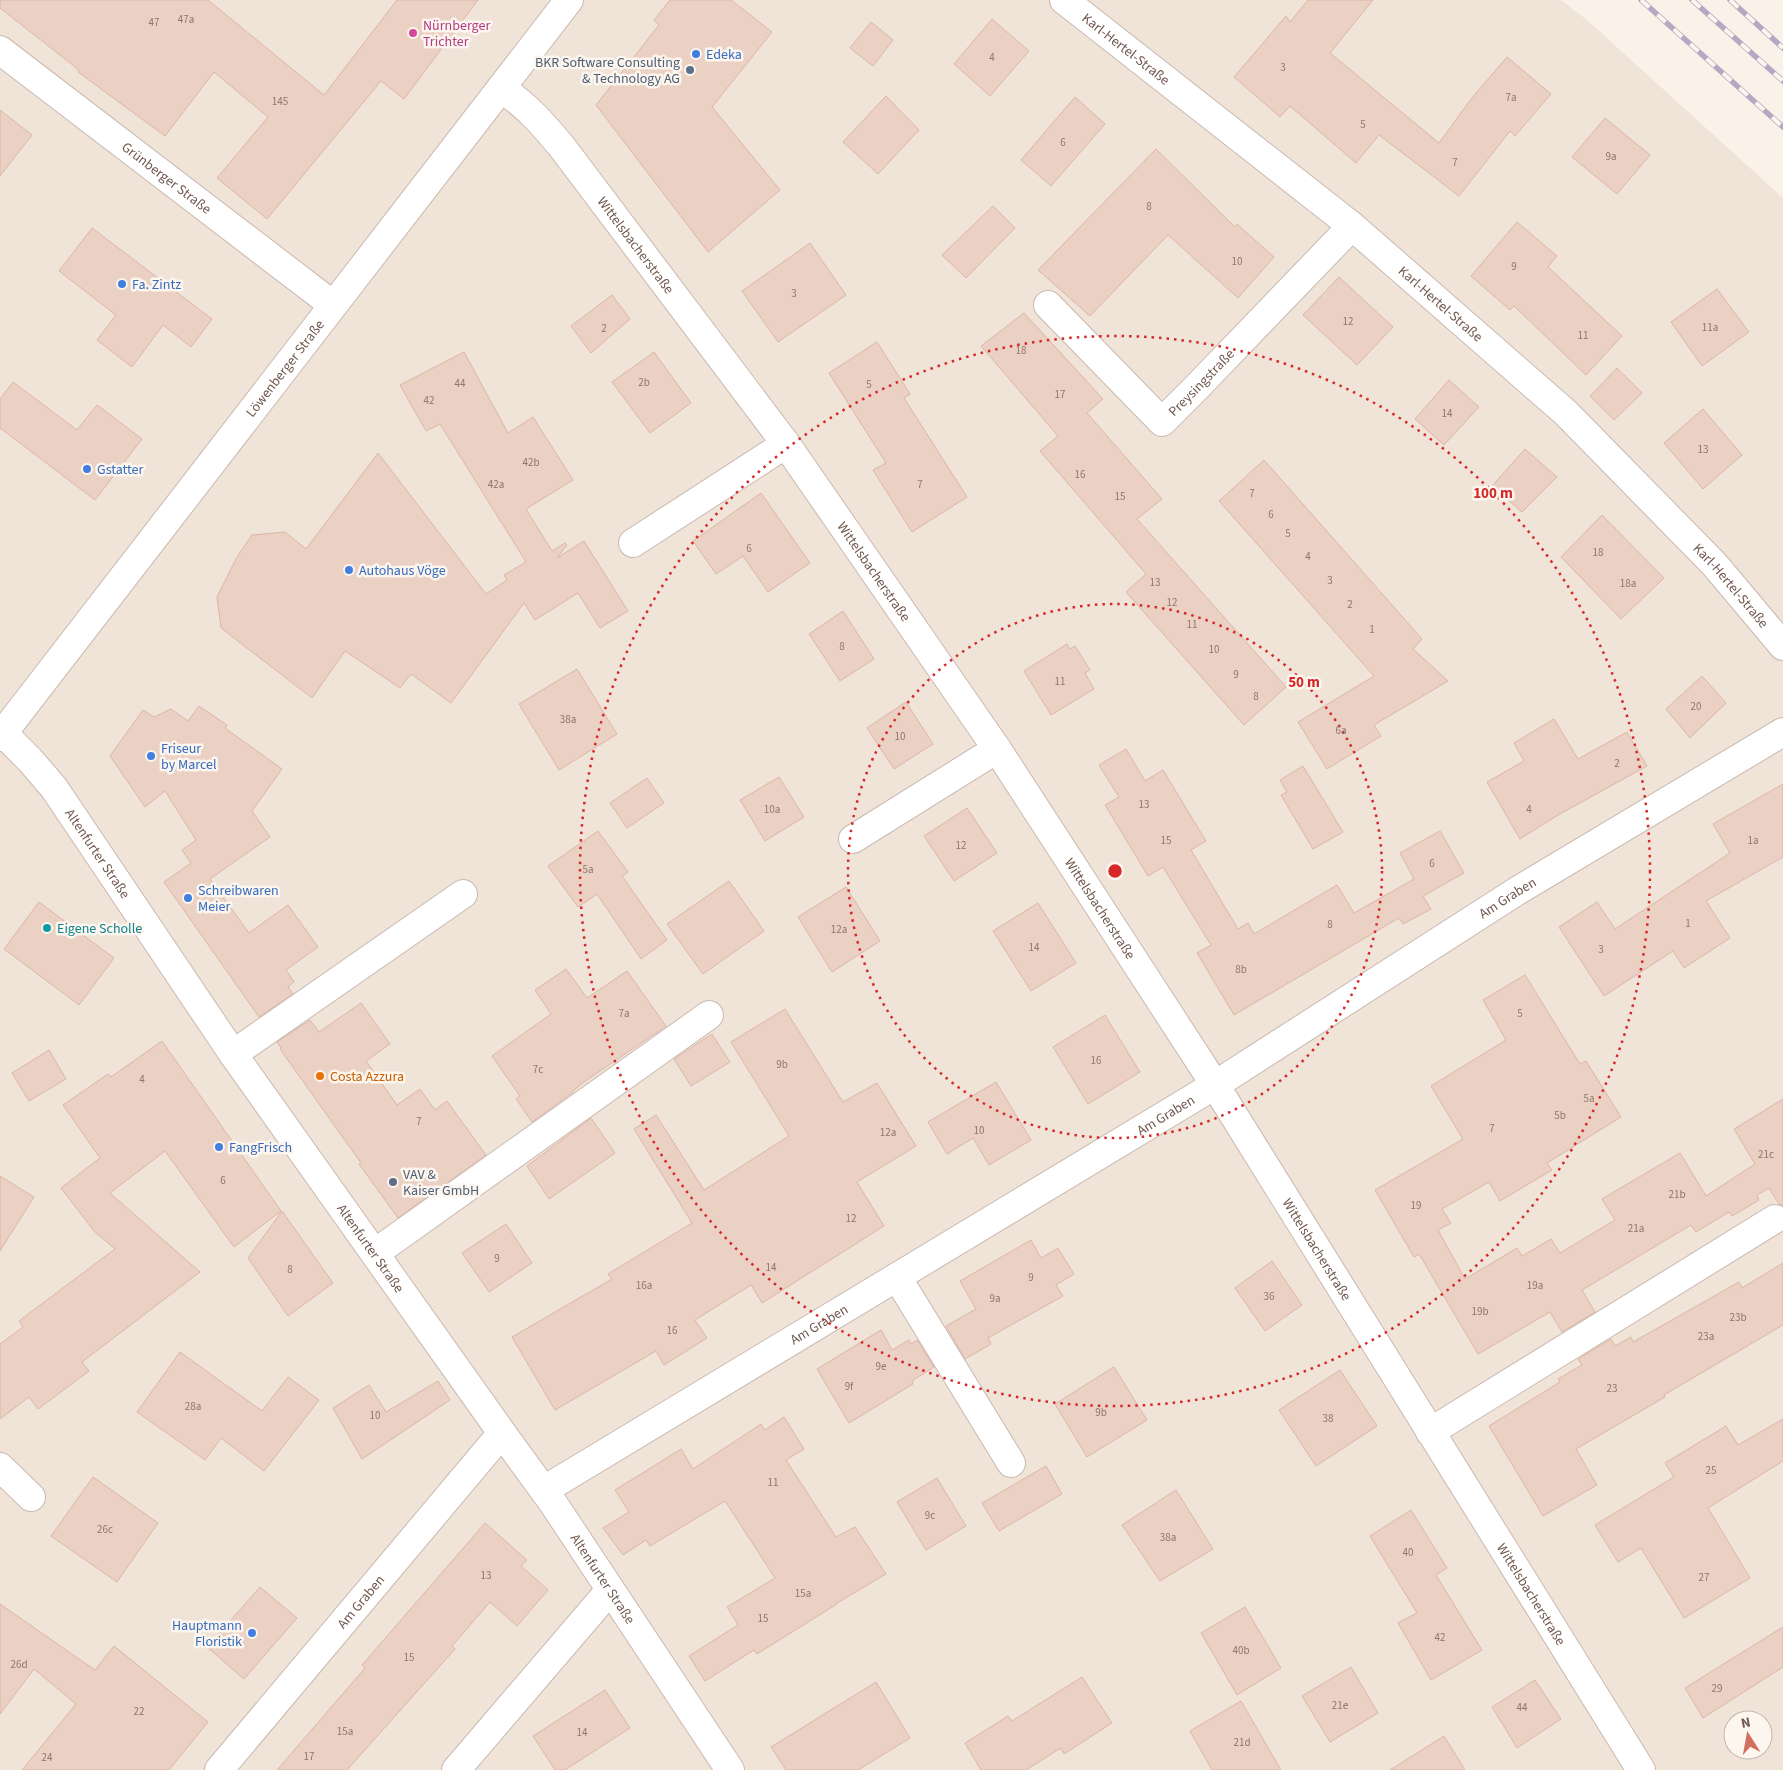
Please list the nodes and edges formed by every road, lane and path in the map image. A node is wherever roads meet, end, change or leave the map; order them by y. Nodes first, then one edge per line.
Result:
1 (569, 0) edge
2 (1064, 0) edge
3 (0, 50) edge
4 (500, 88) junction
5 (1352, 226) junction
6 (333, 305) junction
7 (1048, 306) dead end
8 (786, 444) junction
9 (633, 543) dead end
10 (1783, 646) edge
11 (1783, 732) edge
12 (1, 733) edge
13 (997, 749) junction
14 (853, 839) dead end
15 (463, 894) dead end
16 (709, 1014) dead end
17 (233, 1054) junction
18 (1215, 1085) junction
19 (1775, 1219) dead end
20 (375, 1253) junction
21 (896, 1277) junction
22 (1430, 1432) junction
23 (502, 1433) junction
24 (1010, 1463) dead end
25 (0, 1467) edge
26 (544, 1490) junction
27 (31, 1496) dead end
28 (610, 1590) junction
29 (219, 1770) edge
30 (456, 1770) edge
31 (730, 1770) edge
32 (1641, 1770) edge

1 - 4 street, Löwenberger Straße
2 - 5 street, Karl-Hertel-Straße
3 - 6 street, Grünberger Straße
4 - 6 street, Löwenberger Straße
4 - 8 street, Wittelsbacherstraße
5 - 7 street, Preysingstraße
5 - 10 street, Karl-Hertel-Straße
6 - 12 street, Löwenberger Straße
8 - 9 street
8 - 13 street, Wittelsbacherstraße
11 - 18 street, Am Graben
12 - 17 street, Altenfurter Straße
13 - 14 street
13 - 18 street, Wittelsbacherstraße
15 - 17 street
16 - 20 street
17 - 20 street, Altenfurter Straße
18 - 21 street, Am Graben
18 - 22 street, Wittelsbacherstraße
19 - 22 street
20 - 23 street, Altenfurter Straße
21 - 24 street
21 - 26 street, Am Graben
22 - 32 street, Wittelsbacherstraße
23 - 26 street, Altenfurter Straße
23 - 29 street, Am Graben
25 - 27 street
26 - 28 street, Altenfurter Straße
28 - 30 street
28 - 31 street, Altenfurter Straße

